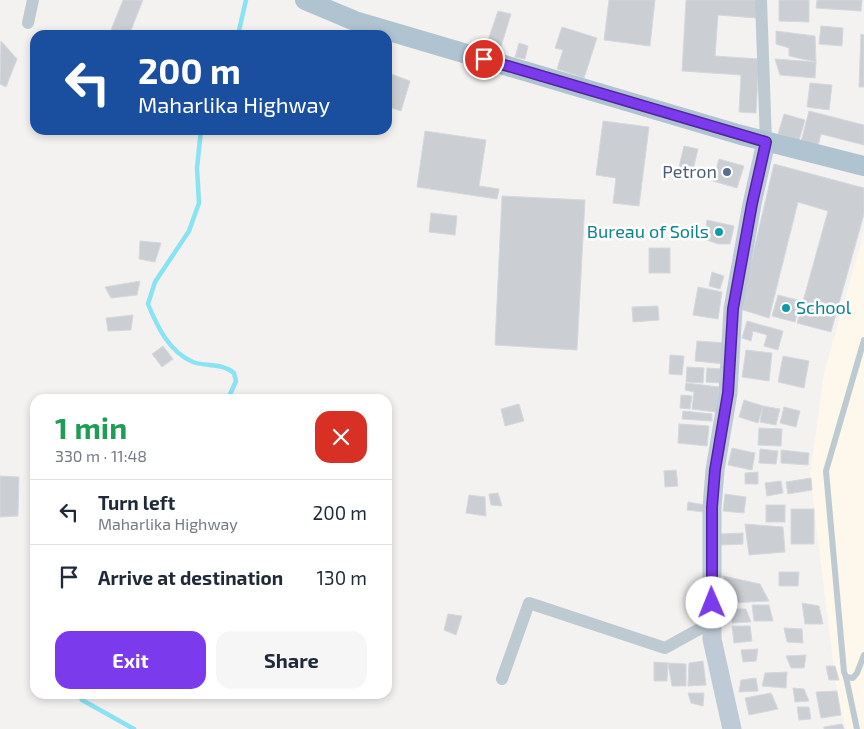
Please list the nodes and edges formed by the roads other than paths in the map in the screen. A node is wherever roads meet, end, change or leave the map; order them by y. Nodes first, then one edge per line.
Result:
1 (33, 0) edge
2 (305, 0) edge
3 (761, 0) edge
4 (28, 24) dead end
5 (386, 30) edge
6 (392, 32) edge
7 (766, 142) junction
8 (864, 166) edge
9 (864, 340) edge
10 (712, 622) junction
11 (864, 655) edge
12 (846, 677) junction
13 (502, 679) dead end
14 (732, 729) edge
15 (857, 729) edge

1 - 4 street
2 - 5 main road
3 - 7 street
6 - 7 main road
7 - 8 main road
7 - 10 street
9 - 12 lane
10 - 13 street
10 - 14 street
11 - 12 lane
12 - 15 lane

